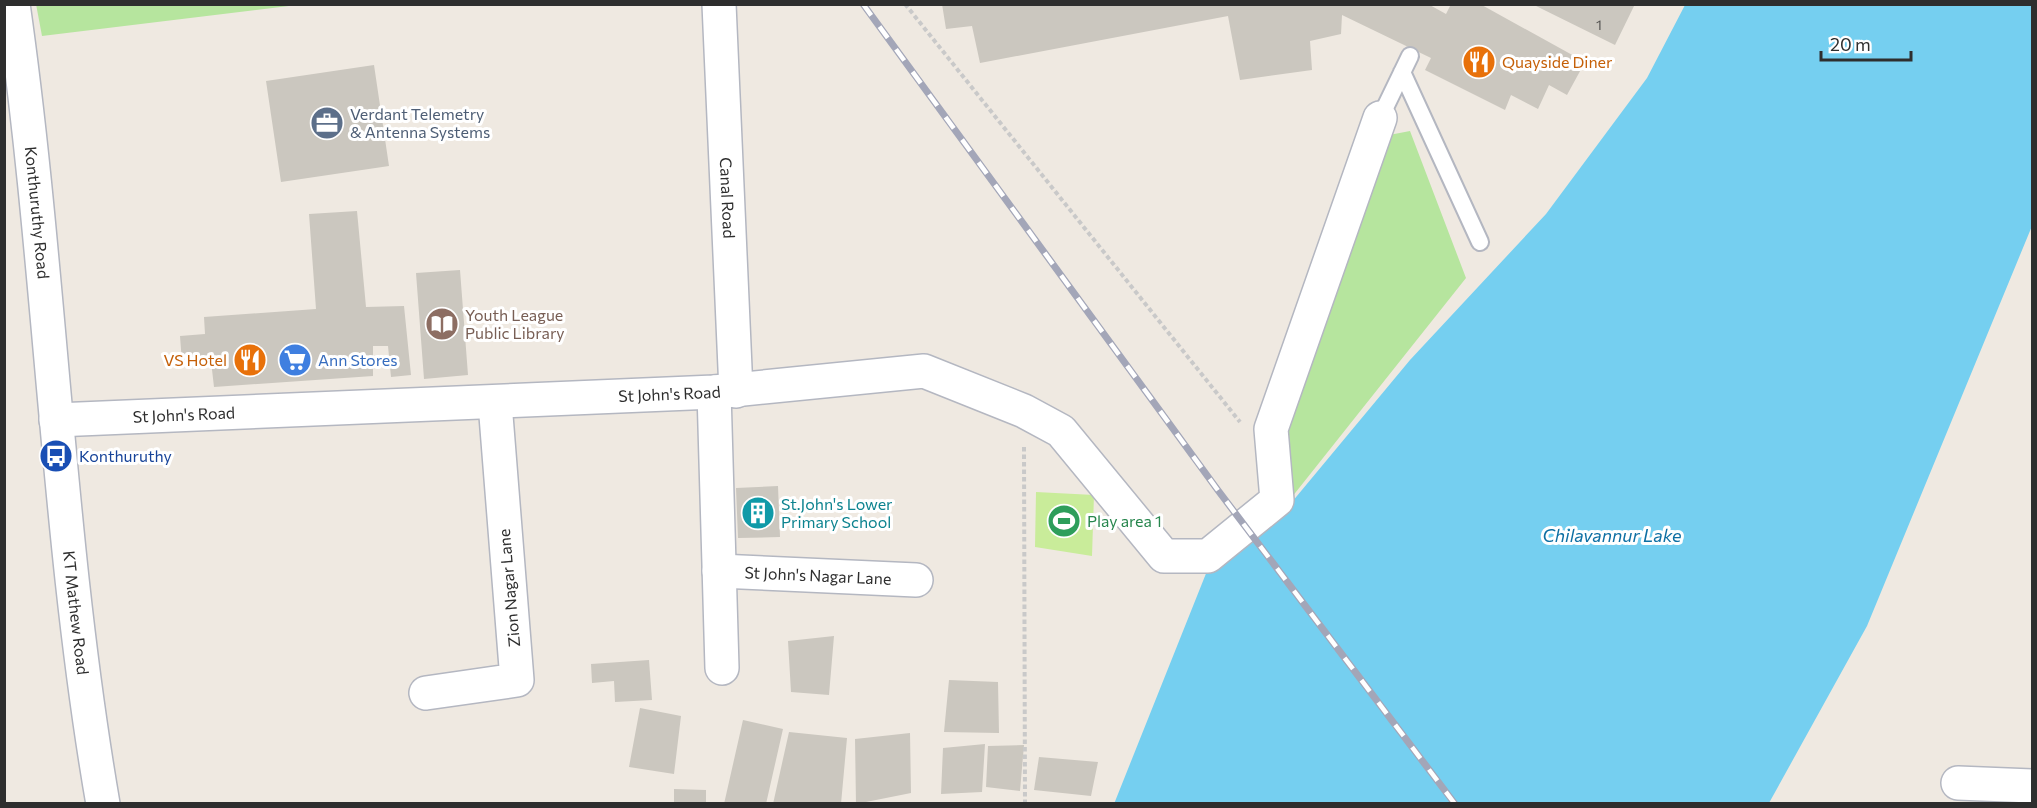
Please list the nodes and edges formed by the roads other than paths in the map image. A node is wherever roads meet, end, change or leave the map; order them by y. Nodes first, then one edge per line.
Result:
1 (13, 4) edge
2 (719, 4) edge
3 (1410, 56) dead end
4 (1402, 72) junction
5 (1380, 118) joint
6 (1480, 242) dead end
7 (725, 392) junction
8 (495, 404) junction
9 (56, 420) junction
10 (719, 571) junction
11 (916, 579) dead end
12 (722, 668) dead end
13 (426, 693) dead end
14 (1958, 783) dead end
15 (2032, 786) edge
16 (103, 804) edge

1 - 9 street, Konthuruthy Road
2 - 7 street, Canal Road
3 - 4 lane
4 - 5 lane
4 - 6 lane
5 - 7 street, St John's Road
7 - 8 street, St John's Road
7 - 10 street
8 - 9 street, St John's Road
8 - 13 street, Zion Nagar Lane
9 - 16 street, KT Mathew Road
10 - 11 street, St John's Nagar Lane
10 - 12 street
14 - 15 street

